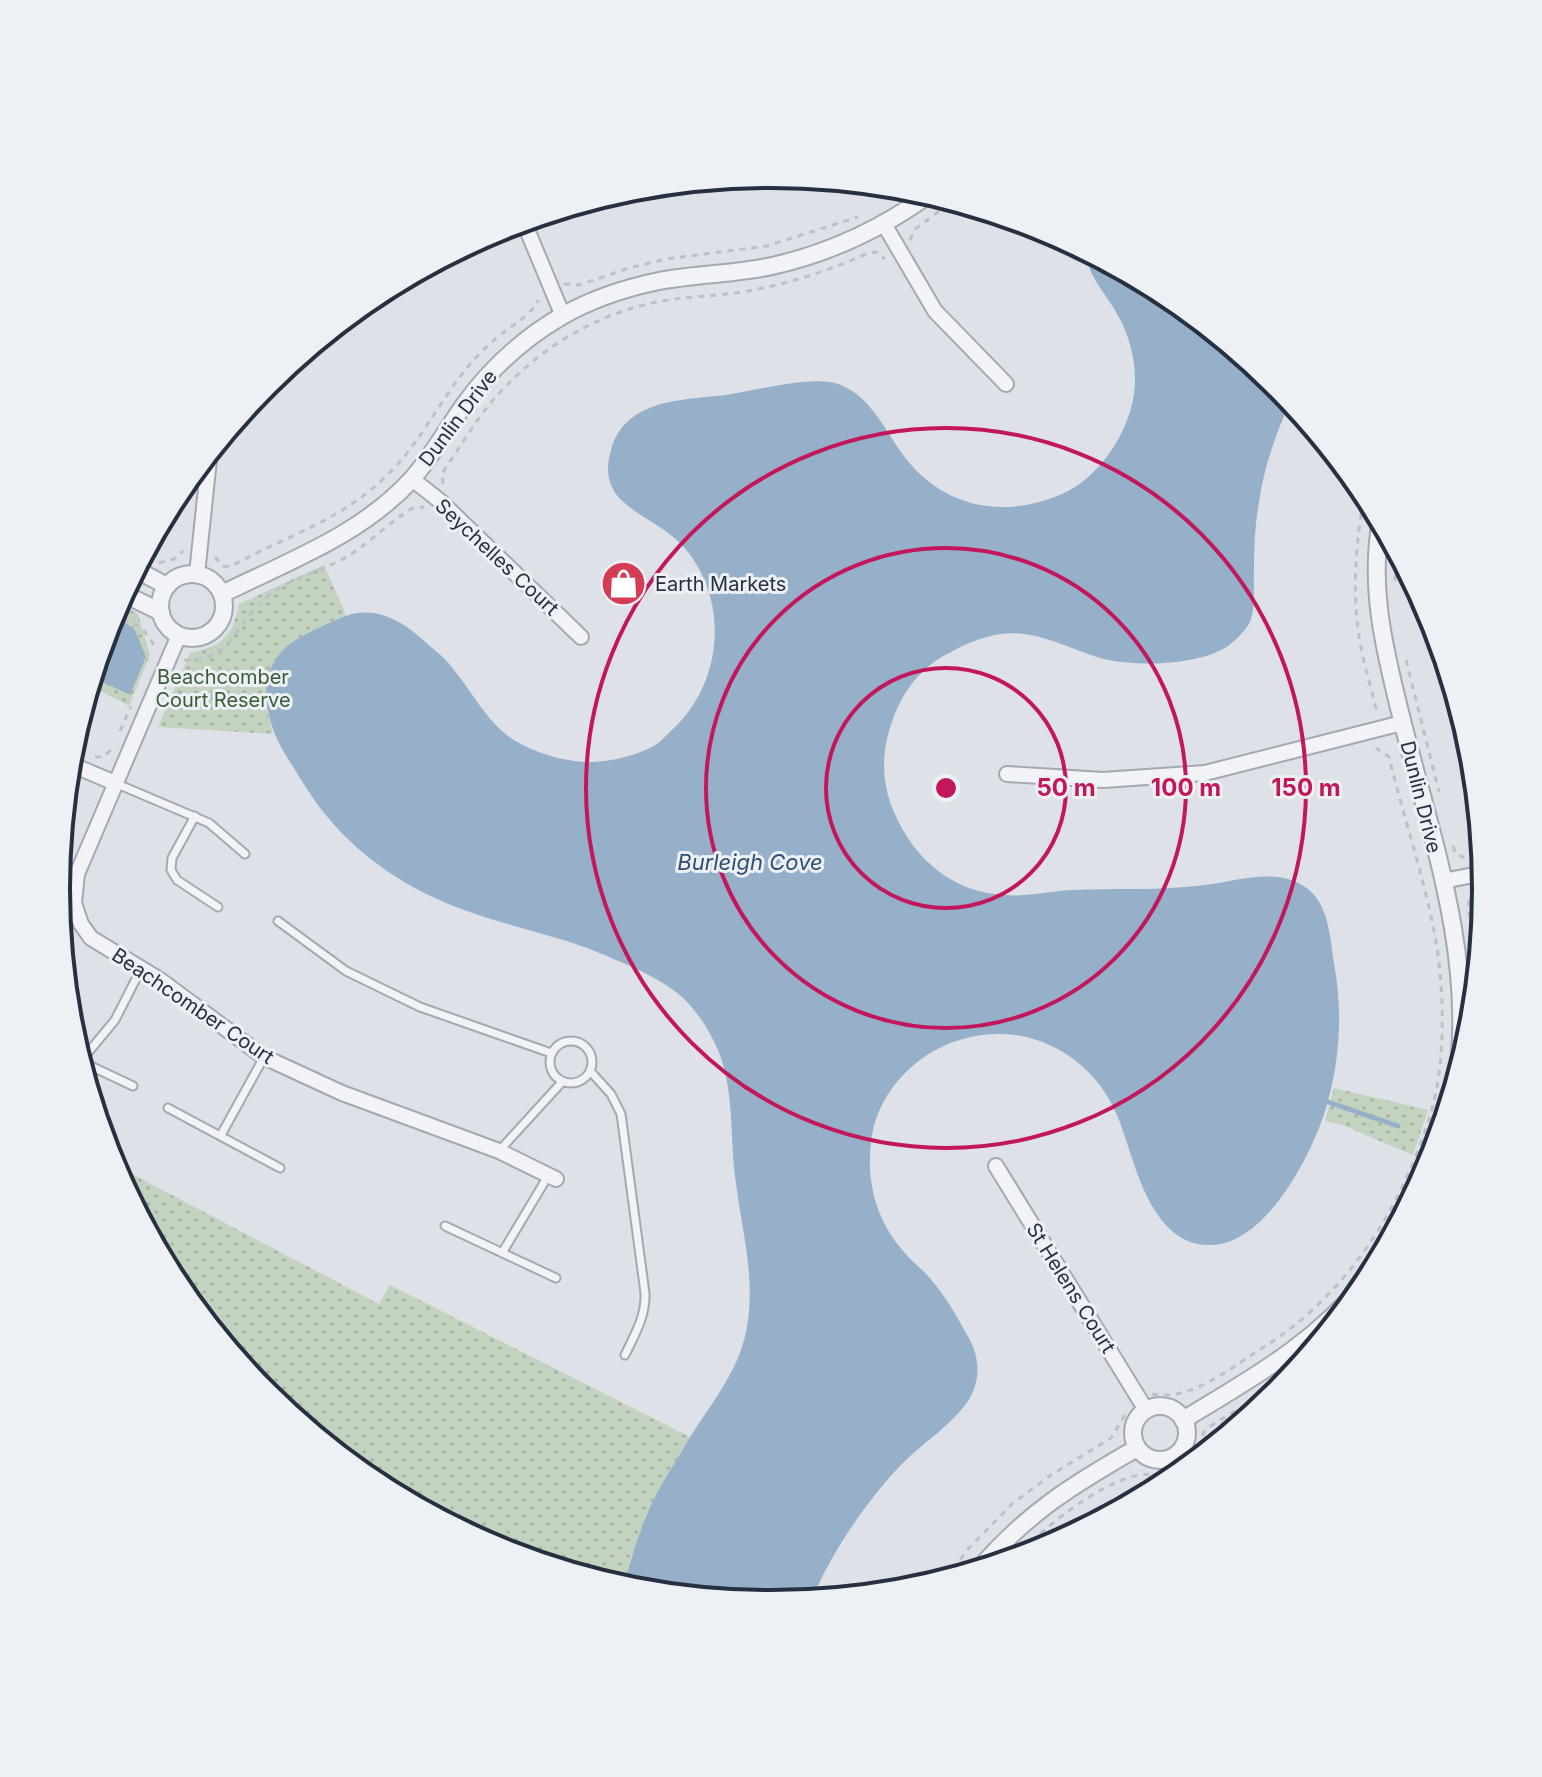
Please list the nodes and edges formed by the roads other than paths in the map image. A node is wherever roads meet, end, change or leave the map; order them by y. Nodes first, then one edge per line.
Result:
1 (916, 203) edge
2 (884, 224) junction
3 (528, 232) edge
4 (563, 316) junction
5 (1006, 384) dead end
6 (208, 472) edge
7 (412, 479) junction
8 (1379, 539) edge
9 (147, 569) edge
10 (197, 574) junction
11 (167, 586) junction
12 (222, 594) junction
13 (133, 598) edge
14 (161, 612) junction
15 (179, 635) junction
16 (581, 637) dead end
17 (1402, 723) junction
18 (80, 769) edge
19 (1007, 774) dead end
20 (115, 783) junction
21 (195, 816) junction
22 (245, 854) dead end
23 (1471, 875) edge
24 (1443, 881) junction
25 (218, 907) dead end
26 (76, 911) junction
27 (71, 912) edge
28 (278, 921) dead end
29 (141, 969) junction
30 (1462, 1005) edge
31 (89, 1050) edge
32 (551, 1053) junction
33 (264, 1057) junction
34 (93, 1067) edge
35 (590, 1071) junction
36 (562, 1082) junction
37 (133, 1086) dead end
38 (168, 1108) dead end
39 (221, 1135) junction
40 (499, 1151) junction
41 (996, 1166) dead end
42 (280, 1168) dead end
43 (552, 1177) joint
44 (445, 1226) dead end
45 (502, 1253) junction
46 (556, 1278) dead end
47 (1306, 1342) edge
48 (625, 1355) dead end
49 (1146, 1410) junction
50 (1183, 1420) junction
51 (1137, 1448) junction
52 (1179, 1458) edge
53 (1172, 1463) edge
54 (994, 1553) edge

1 - 2 street, Dunlin Drive
2 - 4 street, Dunlin Drive
2 - 5 street
3 - 4 street
4 - 7 street, Dunlin Drive
6 - 10 street
7 - 12 street, Dunlin Drive
7 - 16 street, Seychelles Court
8 - 17 street, Dunlin Drive
9 - 11 street
10 - 11 street
10 - 12 street
11 - 14 street
12 - 15 street
13 - 14 street
14 - 15 street
15 - 20 street
17 - 19 street
17 - 24 street, Dunlin Drive
18 - 20 street
20 - 21 lane
20 - 26 street
21 - 22 lane
21 - 25 lane
23 - 24 street
24 - 30 street, Dunlin Drive
26 - 27 street
26 - 29 street, Beachcomber Court
28 - 32 lane
29 - 31 lane
29 - 33 street, Beachcomber Court
32 - 35 lane
32 - 36 lane
33 - 39 lane
33 - 40 street, Beachcomber Court
34 - 37 lane
35 - 36 lane
35 - 48 lane
36 - 40 lane
38 - 39 lane
39 - 42 lane
40 - 43 street, Beachcomber Court
41 - 49 street, St Helens Court
43 - 45 lane
44 - 45 lane
45 - 46 lane
47 - 50 street
49 - 50 street
49 - 51 street
50 - 52 street
51 - 53 street
51 - 54 street

